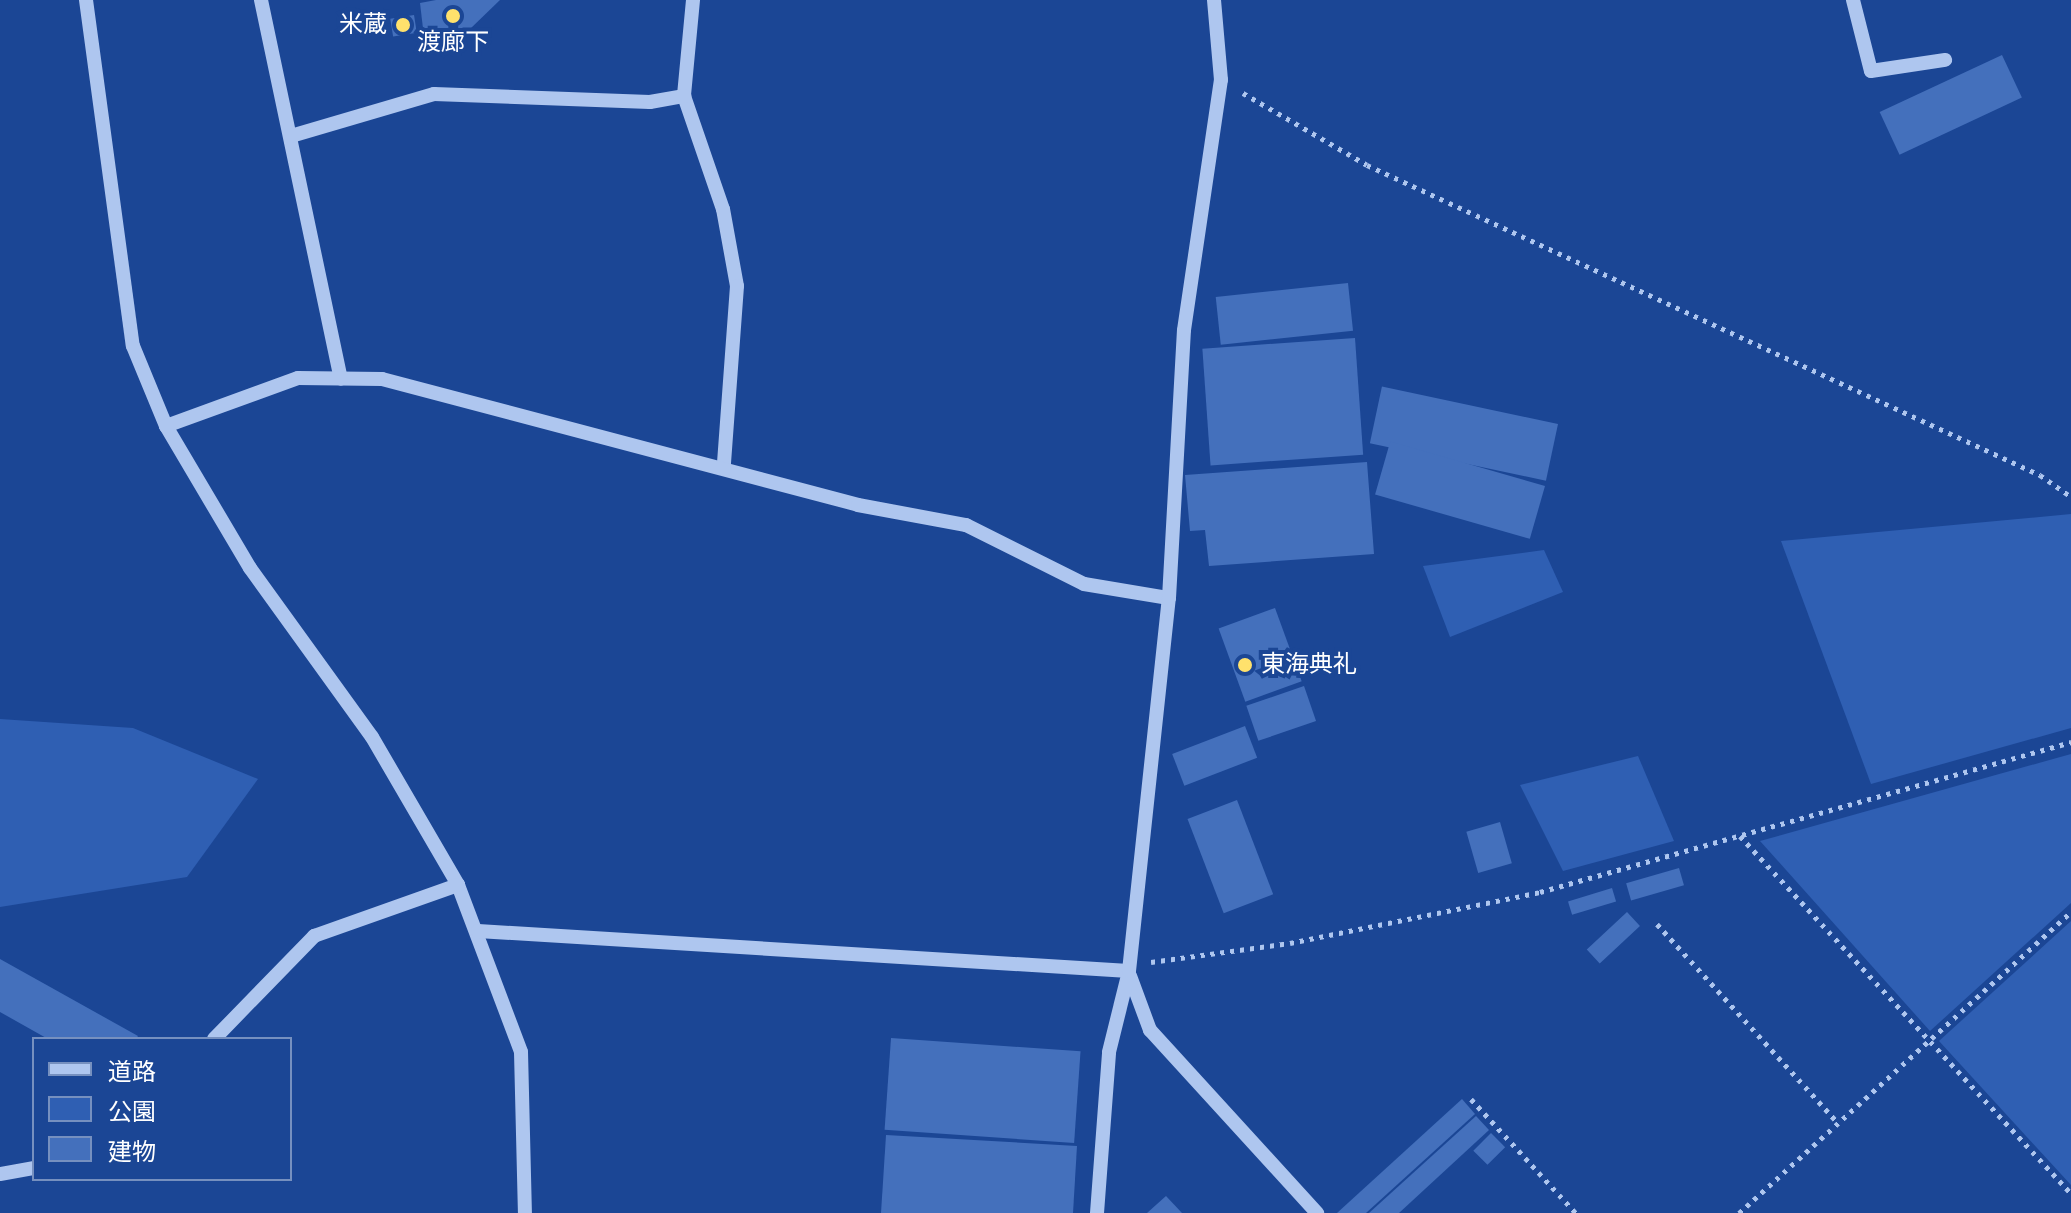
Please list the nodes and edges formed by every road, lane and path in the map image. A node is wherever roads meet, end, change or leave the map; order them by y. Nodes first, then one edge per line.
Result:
1 (86, 0) edge
2 (261, 0) edge
3 (693, 0) edge
4 (1214, 0) edge
5 (1853, 0) edge
6 (1945, 60) dead end
7 (1221, 80) junction
8 (684, 96) junction
9 (291, 136) junction
10 (341, 379) junction
11 (166, 426) junction
12 (724, 464) junction
13 (2071, 497) edge
14 (1169, 598) junction
15 (2071, 742) edge
16 (1740, 836) junction
17 (458, 885) junction
18 (2071, 912) edge
19 (1657, 924) dead end
20 (478, 931) junction
21 (1129, 971) junction
22 (216, 1037) edge
23 (1930, 1040) junction
24 (1471, 1099) dead end
25 (1838, 1123) junction
26 (32, 1168) edge
27 (0, 1174) edge
28 (2071, 1194) edge
29 (525, 1213) edge
30 (1097, 1213) edge
31 (1317, 1213) edge
32 (1576, 1213) edge
33 (1739, 1213) edge

1 - 11 street
2 - 9 street
3 - 8 street
4 - 7 street
5 - 6 street
7 - 13 path
7 - 14 street
8 - 9 street
8 - 12 street
9 - 10 street
10 - 11 street
10 - 12 street
11 - 17 street
12 - 14 street
14 - 21 street
15 - 16 path
16 - 21 path
16 - 23 path
17 - 20 street
17 - 22 street
18 - 23 path
19 - 25 path
20 - 21 street
20 - 29 street
21 - 30 street
21 - 31 street
23 - 25 path
23 - 28 path
24 - 32 path
25 - 33 path
26 - 27 street

